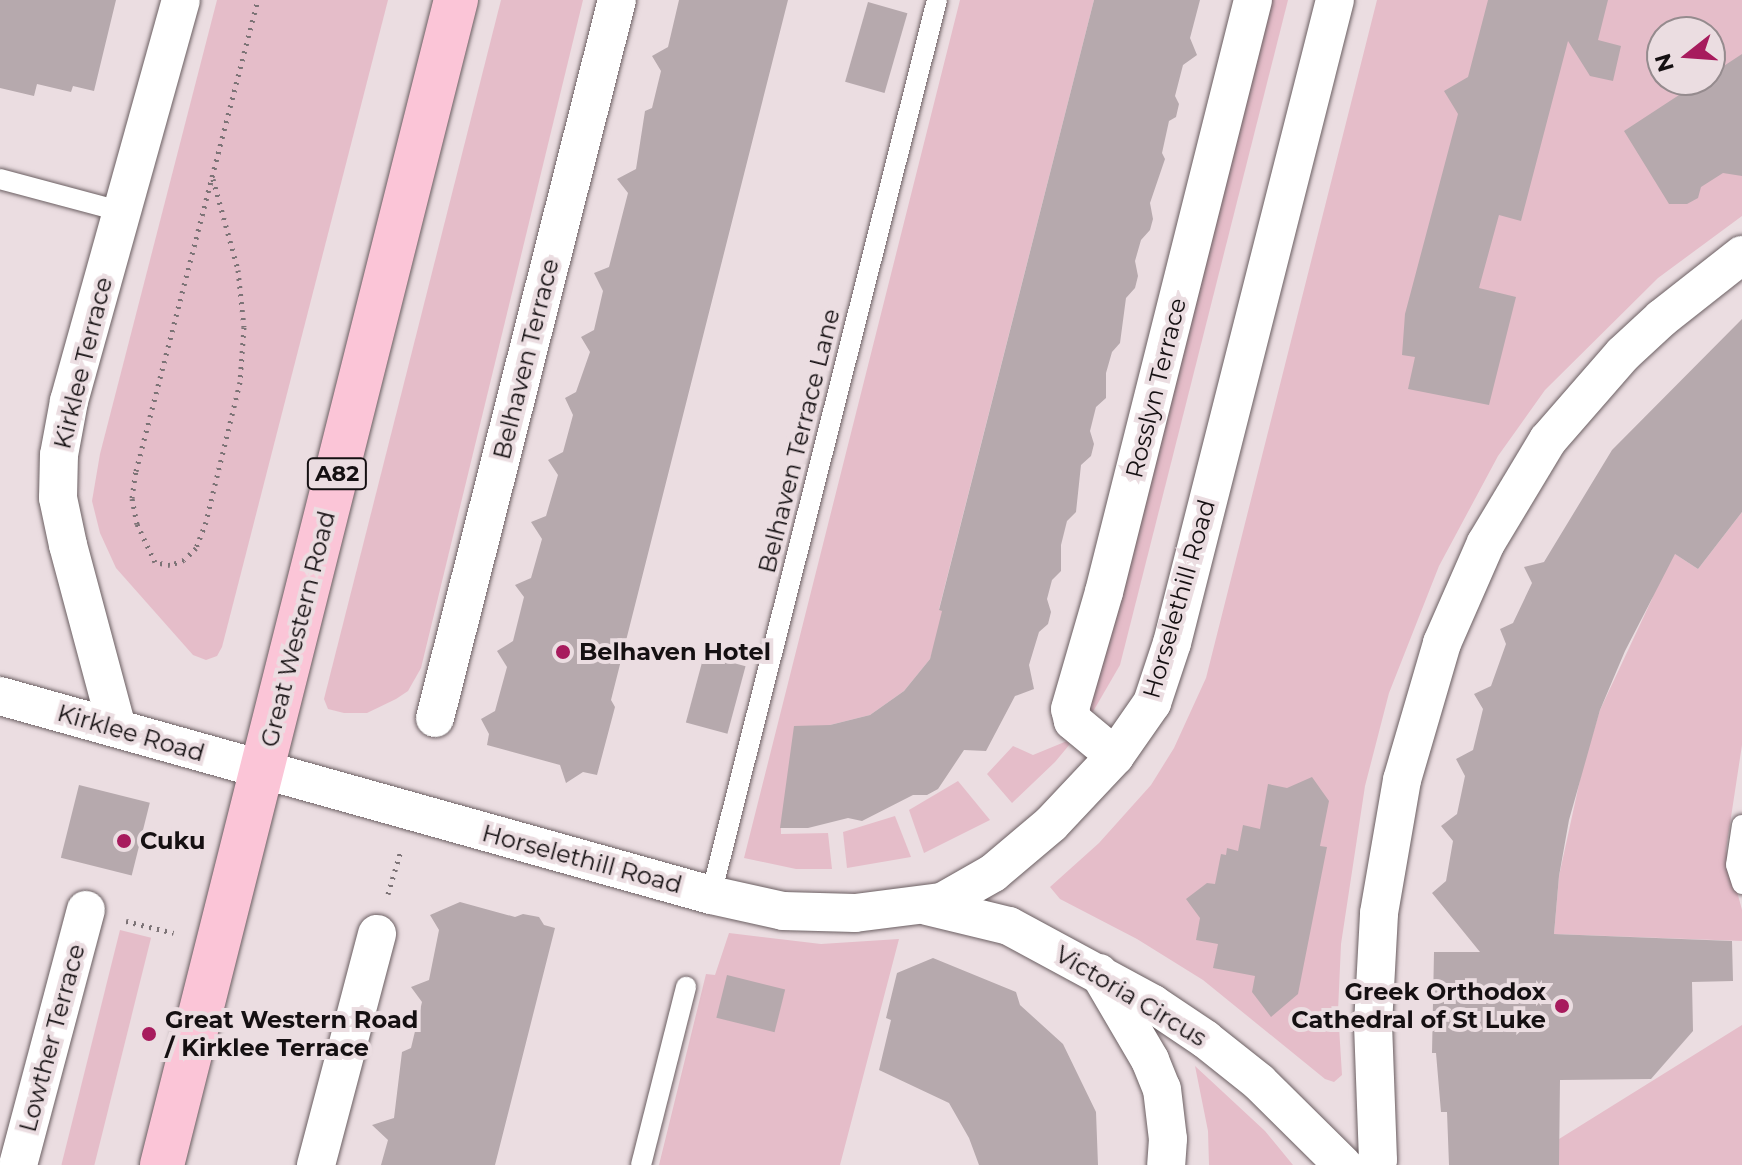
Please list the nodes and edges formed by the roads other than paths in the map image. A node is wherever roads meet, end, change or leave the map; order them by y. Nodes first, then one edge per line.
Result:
1 (181, 0) edge
2 (456, 0) edge
3 (617, 0) edge
4 (937, 0) edge
5 (1253, 0) edge
6 (1335, 0) edge
7 (0, 179) edge
8 (123, 212) junction
9 (1742, 255) edge
10 (0, 696) edge
11 (435, 718) dead end
12 (117, 728) junction
13 (1115, 756) junction
14 (262, 772) junction
15 (1742, 825) edge
16 (1742, 884) edge
17 (711, 895) junction
18 (927, 906) junction
19 (86, 910) road end
20 (377, 934) dead end
21 (1099, 973) junction
22 (686, 987) dead end
23 (18, 1165) edge
24 (162, 1165) edge
25 (316, 1165) edge
26 (641, 1165) edge
27 (1166, 1165) edge
28 (1343, 1165) edge
29 (1374, 1165) edge

1 - 8 street, Kirklee Terrace
2 - 14 main road, Great Western Road / A82
3 - 11 street, Belhaven Terrace
4 - 17 lane, Belhaven Terrace Lane
5 - 13 street, Rosslyn Terrace
6 - 13 street, Horselethill Road
7 - 8 lane
8 - 12 street, Kirklee Terrace
9 - 29 street
10 - 12 street, Kirklee Road
12 - 14 street, Kirklee Road
13 - 18 street, Horselethill Road
14 - 17 street, Horselethill Road
14 - 24 main road, Great Western Road / A82
15 - 16 lane
17 - 18 street, Horselethill Road
18 - 21 street, Victoria Circus
19 - 23 street, Lowther Terrace
20 - 25 street
21 - 27 street
21 - 28 street, Victoria Circus
22 - 26 lane

